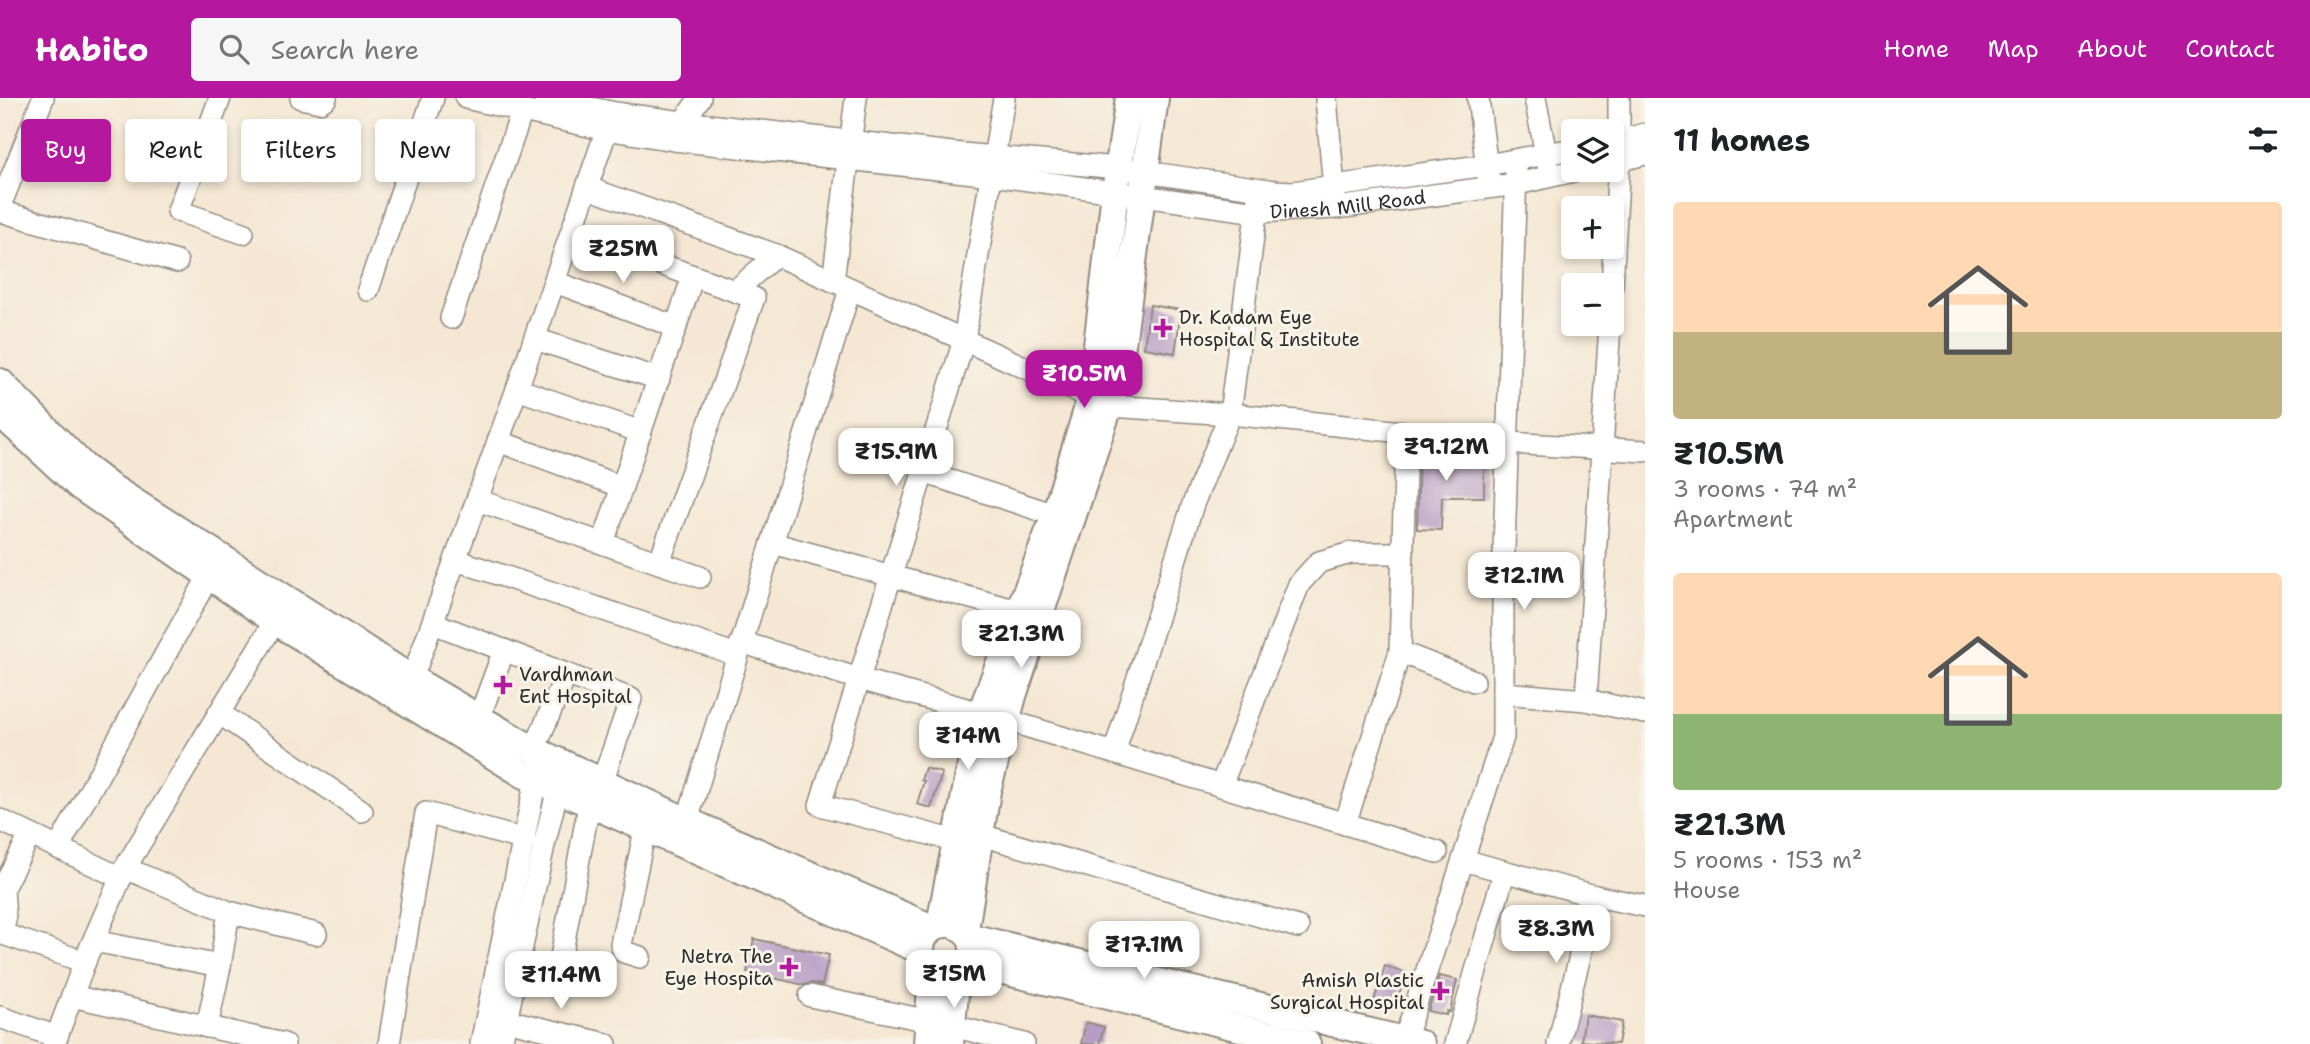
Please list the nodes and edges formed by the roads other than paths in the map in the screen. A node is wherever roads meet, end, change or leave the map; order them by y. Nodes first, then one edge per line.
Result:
1 (43, 98) edge
2 (220, 98) edge
3 (302, 98) edge
4 (326, 98) edge
5 (433, 98) edge
6 (544, 98) edge
7 (700, 98) edge
8 (856, 98) edge
9 (1004, 98) edge
10 (1129, 98) edge
11 (1155, 98) edge
12 (1478, 98) edge
13 (1535, 98) edge
14 (1619, 98) edge
15 (1331, 99) edge
16 (479, 100) edge
17 (522, 111) junction
18 (1617, 119) edge
19 (683, 122) junction
20 (607, 129) junction
21 (1645, 134) edge
22 (1624, 147) edge
23 (848, 150) junction
24 (1561, 151) edge
25 (1546, 153) junction
26 (1624, 153) edge
27 (1645, 155) edge
28 (1516, 159) junction
29 (8, 163) edge
30 (1487, 164) junction
31 (994, 167) junction
32 (1561, 174) edge
33 (1550, 176) junction
34 (1116, 180) junction
35 (1614, 182) edge
36 (1144, 184) junction
37 (1517, 184) junction
38 (1334, 186) junction
39 (1489, 187) junction
40 (588, 188) junction
41 (1259, 190) junction
42 (1336, 208) junction
43 (0, 209) edge
44 (1257, 212) junction
45 (572, 232) junction
46 (243, 233) dead end
47 (776, 255) junction
48 (177, 262) dead end
49 (1612, 273) edge
50 (693, 276) junction
51 (555, 282) junction
52 (842, 285) junction
53 (368, 290) dead end
54 (735, 291) junction
55 (451, 318) dead end
56 (676, 327) junction
57 (1608, 336) edge
58 (535, 339) junction
59 (964, 340) junction
60 (659, 379) junction
61 (0, 382) edge
62 (517, 389) junction
63 (1101, 401) junction
64 (0, 413) edge
65 (1230, 414) junction
66 (640, 432) junction
67 (1406, 433) junction
68 (498, 441) junction
69 (1508, 443) junction
70 (1602, 449) junction
71 (1645, 451) edge
72 (923, 472) junction
73 (622, 487) junction
74 (477, 500) junction
75 (1055, 515) junction
76 (772, 543) junction
77 (603, 544) junction
78 (1403, 553) junction
79 (456, 561) junction
80 (659, 563) junction
81 (215, 565) junction
82 (701, 577) dead end
83 (891, 577) junction
84 (1018, 611) junction
85 (275, 621) junction
86 (433, 623) junction
87 (739, 649) junction
88 (504, 650) junction
89 (1400, 652) junction
90 (566, 674) junction
91 (412, 679) junction
92 (859, 679) junction
93 (1474, 681) dead end
94 (1503, 693) junction
95 (1586, 700) junction
96 (219, 713) junction
97 (981, 713) junction
98 (1645, 713) edge
99 (479, 718) junction
100 (1006, 720) junction
101 (1114, 753) junction
102 (547, 757) junction
103 (546, 786) junction
104 (1221, 786) junction
105 (595, 794) junction
106 (362, 811) dead end
107 (0, 820) edge
108 (687, 821) junction
109 (1345, 824) junction
110 (645, 830) junction
111 (30, 835) junction
112 (968, 838) junction
113 (524, 840) junction
114 (58, 848) junction
115 (1437, 852) dead end
116 (1463, 860) junction
117 (123, 873) junction
118 (1504, 873) junction
119 (2, 887) edge
120 (1595, 896) junction
121 (1645, 906) edge
122 (229, 912) junction
123 (1298, 927) dead end
124 (0, 932) edge
125 (316, 934) dead end
126 (94, 941) junction
127 (948, 947) junction
128 (561, 957) dead end
129 (640, 957) dead end
130 (85, 962) junction
131 (220, 966) junction
132 (72, 996) junction
133 (810, 996) dead end
134 (0, 1017) edge
135 (506, 1020) junction
136 (207, 1027) junction
137 (940, 1034) edge
138 (56, 1040) edge
139 (1010, 1042) edge
140 (1410, 1043) edge
141 (284, 1044) edge
142 (388, 1044) edge
143 (481, 1044) edge
144 (500, 1044) edge
145 (606, 1044) edge
146 (1307, 1044) edge
147 (1455, 1044) edge
148 (1558, 1044) edge

1 - 29 street
2 - 46 street
3 - 4 street
5 - 53 street
6 - 19 street
7 - 19 street
8 - 23 street
9 - 31 street
10 - 34 main road
11 - 36 main road
12 - 30 street
13 - 25 street
14 - 18 street
15 - 38 street
16 - 17 street
17 - 20 street
17 - 55 street
19 - 23 street
20 - 23 street
20 - 40 street
21 - 22 street
23 - 31 street, Dinesh Mill Road
23 - 52 street
24 - 25 street, Dinesh Mill Road
25 - 28 street, Dinesh Mill Road
25 - 33 street
26 - 27 street
28 - 30 street, Dinesh Mill Road
28 - 37 street
29 - 43 street
30 - 38 street, Dinesh Mill Road
30 - 39 street
31 - 34 street, Dinesh Mill Road
31 - 59 street
32 - 33 street, Dinesh Mill Road
33 - 37 street, Dinesh Mill Road
34 - 36 street, Dinesh Mill Road
34 - 63 main road
35 - 49 street
36 - 41 street, Dinesh Mill Road
36 - 44 street, Dinesh Mill Road
36 - 63 main road
37 - 39 street, Dinesh Mill Road
37 - 69 street
38 - 41 street, Dinesh Mill Road
38 - 42 street
39 - 42 street, Dinesh Mill Road
40 - 45 street
40 - 47 street
41 - 44 street
42 - 44 street, Dinesh Mill Road
43 - 48 street
44 - 65 street
45 - 50 street
45 - 51 street
47 - 52 street
47 - 54 street
50 - 54 street
50 - 56 street
51 - 56 street
51 - 58 street
52 - 59 street
52 - 76 street
54 - 80 street
56 - 60 street
57 - 70 street
58 - 60 street
58 - 62 street
59 - 63 street
59 - 72 street
60 - 66 street
61 - 81 main road
62 - 66 street
62 - 68 street
63 - 65 street
63 - 75 main road
63 - 100 main road
64 - 81 main road
65 - 67 street
65 - 101 street
66 - 73 street
67 - 69 street
67 - 78 street
68 - 73 street
68 - 74 street
69 - 70 street
69 - 94 street
70 - 71 street
70 - 95 street
72 - 75 street
72 - 83 street
73 - 77 street
74 - 77 street
74 - 79 street
75 - 84 main road
76 - 83 street
76 - 87 street
77 - 80 street
78 - 89 street
78 - 104 street
79 - 86 street
79 - 87 street
80 - 82 street
81 - 85 main road
81 - 91 main road
81 - 114 street
83 - 84 street
83 - 92 street
84 - 97 main road
85 - 96 street
85 - 103 main road
86 - 88 street
86 - 91 street
87 - 92 street
87 - 108 street
88 - 90 street
88 - 99 street
89 - 93 street
89 - 109 street
90 - 102 street
90 - 105 street
91 - 99 main road
92 - 97 street
92 - 112 street
94 - 95 street
94 - 116 street
95 - 98 street
96 - 106 street
96 - 117 street
97 - 112 main road
99 - 102 main road
100 - 101 street
100 - 112 main road
101 - 104 street
102 - 103 street
102 - 105 main road
103 - 105 main road
103 - 113 street
103 - 135 street
104 - 109 street
105 - 108 main road
105 - 110 main road
105 - 128 street
107 - 111 street
108 - 127 main road
109 - 115 street
110 - 127 main road
110 - 129 street
111 - 114 street
111 - 119 street
112 - 123 street
112 - 127 main road
113 - 142 street
113 - 143 street
114 - 117 street
116 - 118 street
116 - 140 street
117 - 122 street
117 - 126 street
118 - 120 street
118 - 147 street
119 - 124 street
120 - 121 street
120 - 148 street
122 - 125 street
122 - 131 street
124 - 130 street
126 - 130 street
126 - 131 street
127 - 137 main road
127 - 140 main road
127 - 146 main road
130 - 132 street
131 - 136 street
132 - 136 street
132 - 138 street
133 - 137 street
134 - 138 street
135 - 144 street
135 - 145 street
136 - 141 street
137 - 139 street

